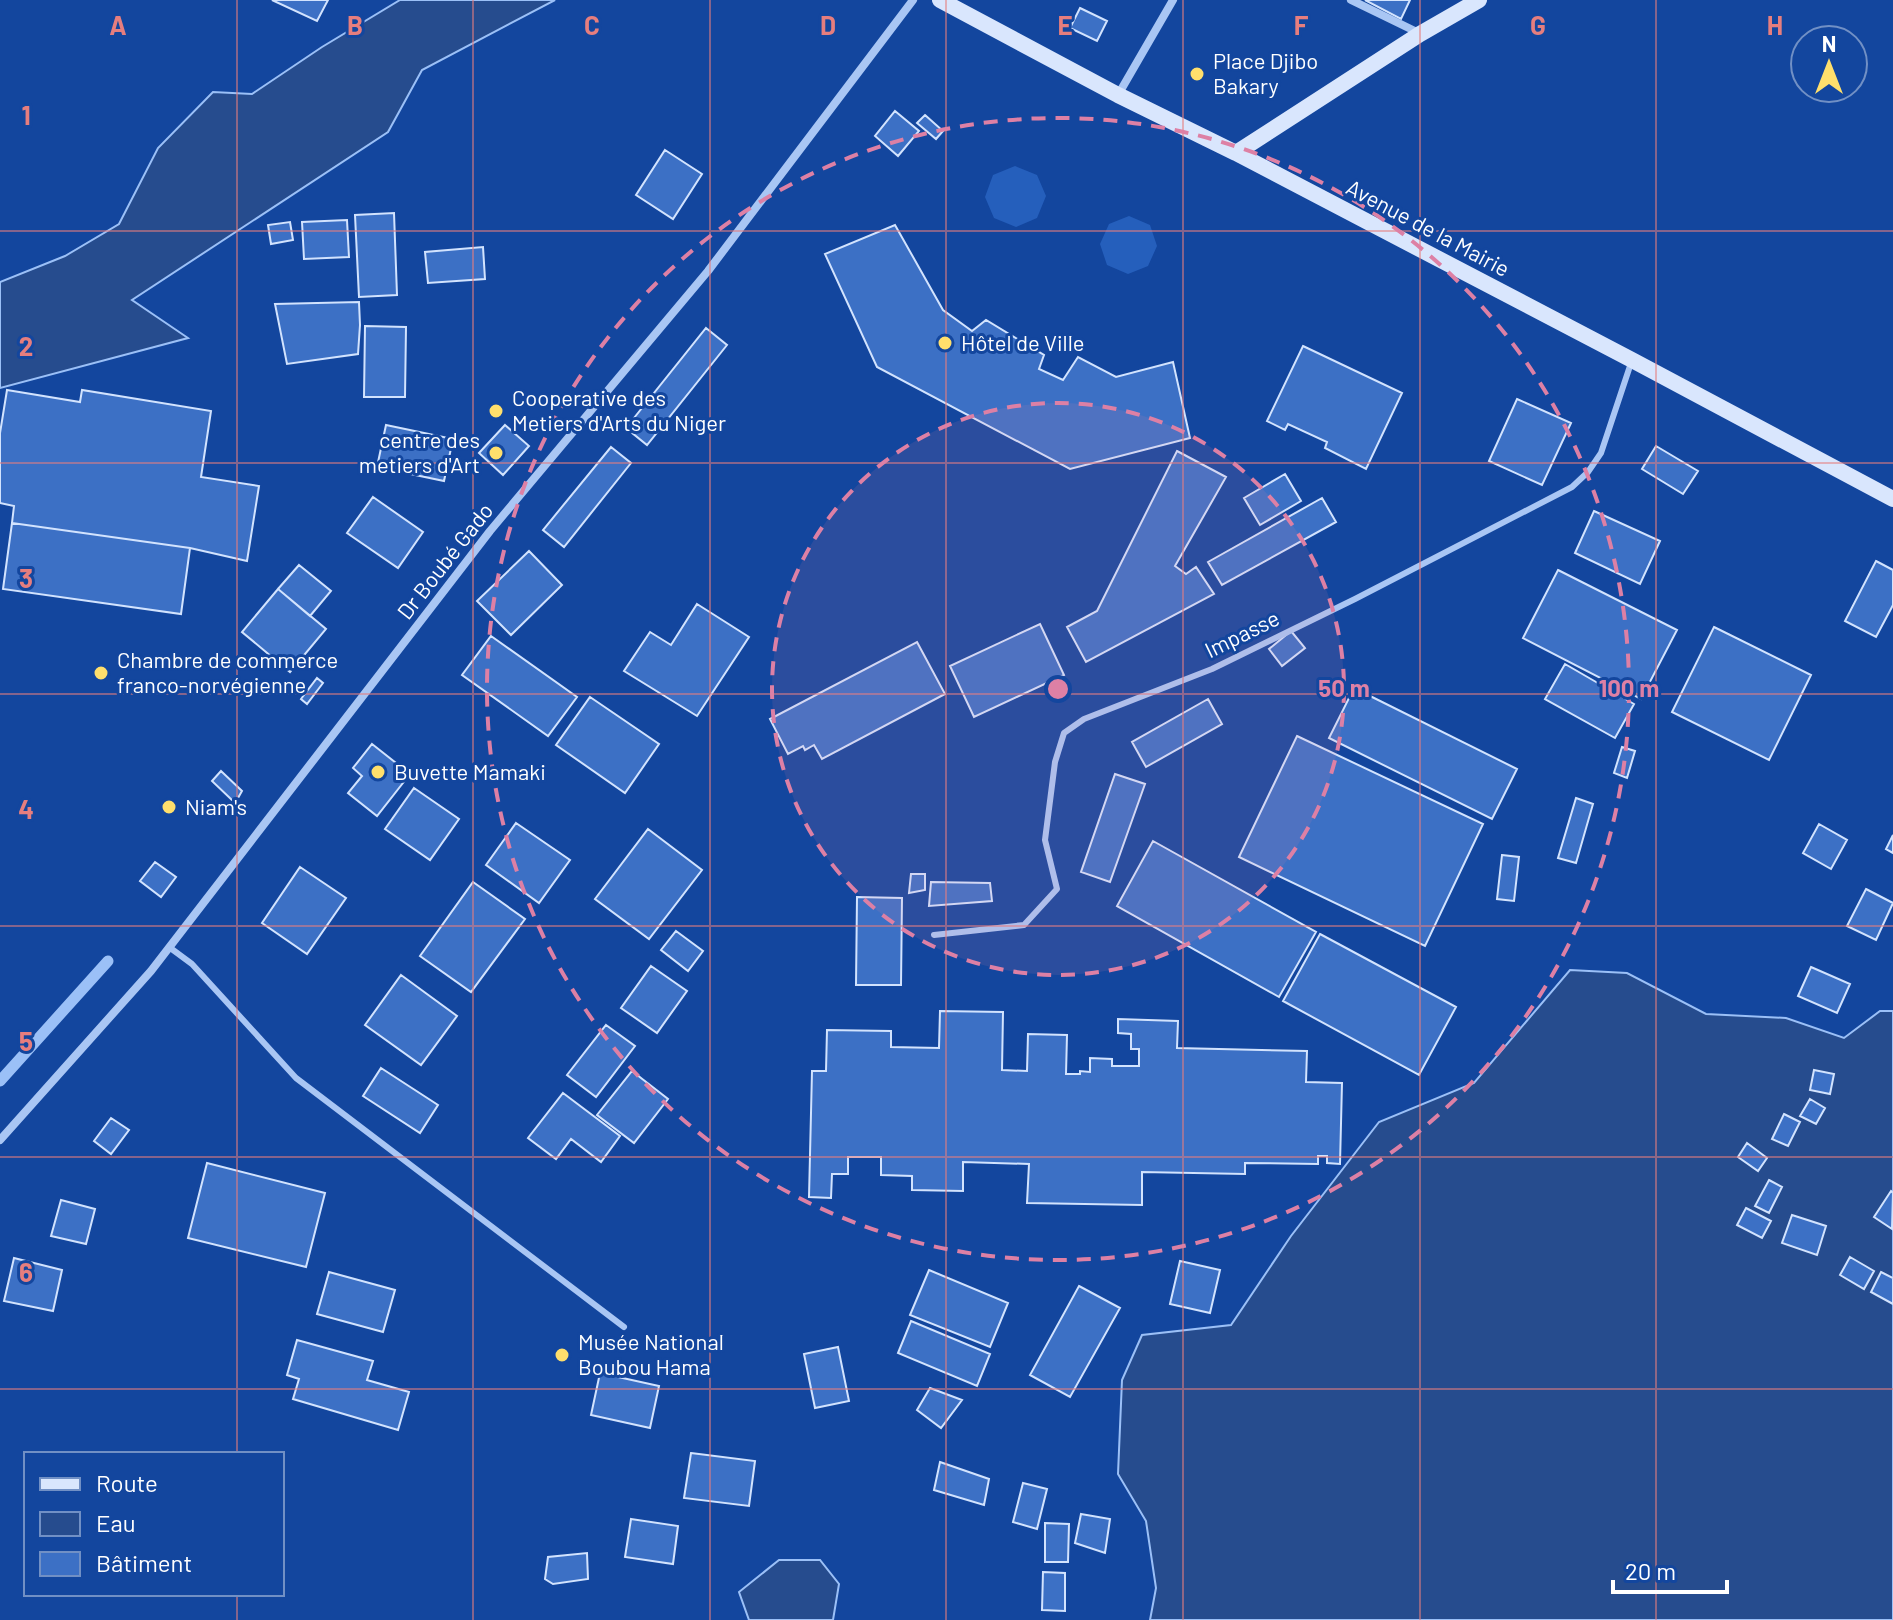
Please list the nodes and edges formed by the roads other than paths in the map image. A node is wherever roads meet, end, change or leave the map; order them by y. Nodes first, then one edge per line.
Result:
1 (913, 0) edge
2 (940, 0) edge
3 (1173, 0) edge
4 (1351, 0) edge
5 (1479, 0) edge
6 (1420, 34) junction
7 (1118, 95) junction
8 (1236, 153) junction
9 (1632, 360) junction
10 (1893, 499) edge
11 (934, 935) dead end
12 (169, 947) junction
13 (0, 1140) edge
14 (624, 1327) dead end

1 - 12 street, Dr Boubé Gado
2 - 7 street, Avenue de la Mairie
3 - 7 street
4 - 6 street
5 - 6 street
6 - 8 street
7 - 8 street, Avenue de la Mairie
8 - 9 street, Avenue de la Mairie
9 - 10 street, Avenue de la Mairie
9 - 11 lane, Impasse
12 - 13 street, Dr Boubé Gado
12 - 14 lane

